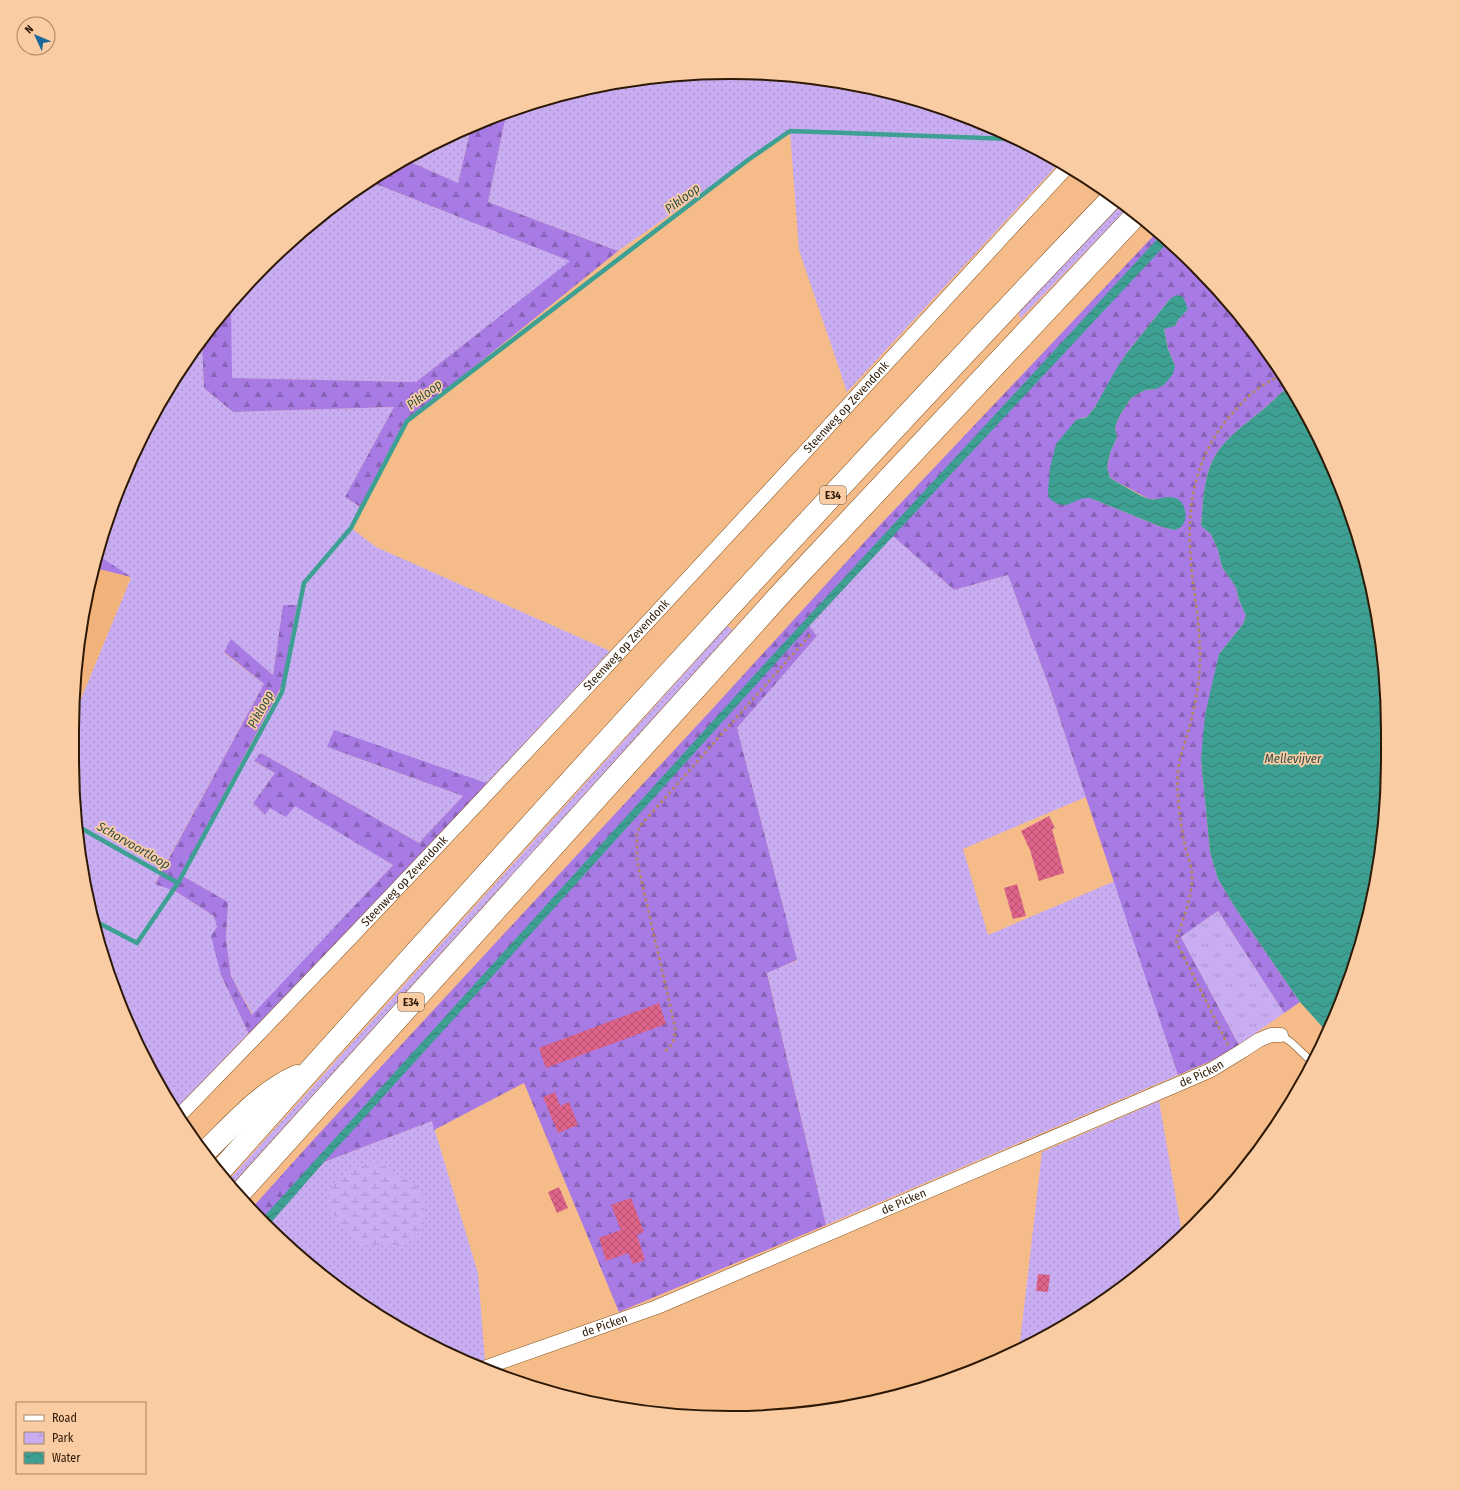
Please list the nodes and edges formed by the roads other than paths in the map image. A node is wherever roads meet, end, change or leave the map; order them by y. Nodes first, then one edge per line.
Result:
1 (1064, 171) edge
2 (1109, 201) edge
3 (1132, 219) edge
4 (1281, 1035) joint
5 (1308, 1059) edge
6 (309, 1071) junction
7 (183, 1112) edge
8 (208, 1148) edge
9 (223, 1167) edge
10 (242, 1190) edge
11 (492, 1365) edge

1 - 7 street, Steenweg op Zevendonk
2 - 6 highway, E34
3 - 10 highway, E34
4 - 5 lane, de Picken
4 - 11 street, de Picken
6 - 8 highway
6 - 9 highway, E34

